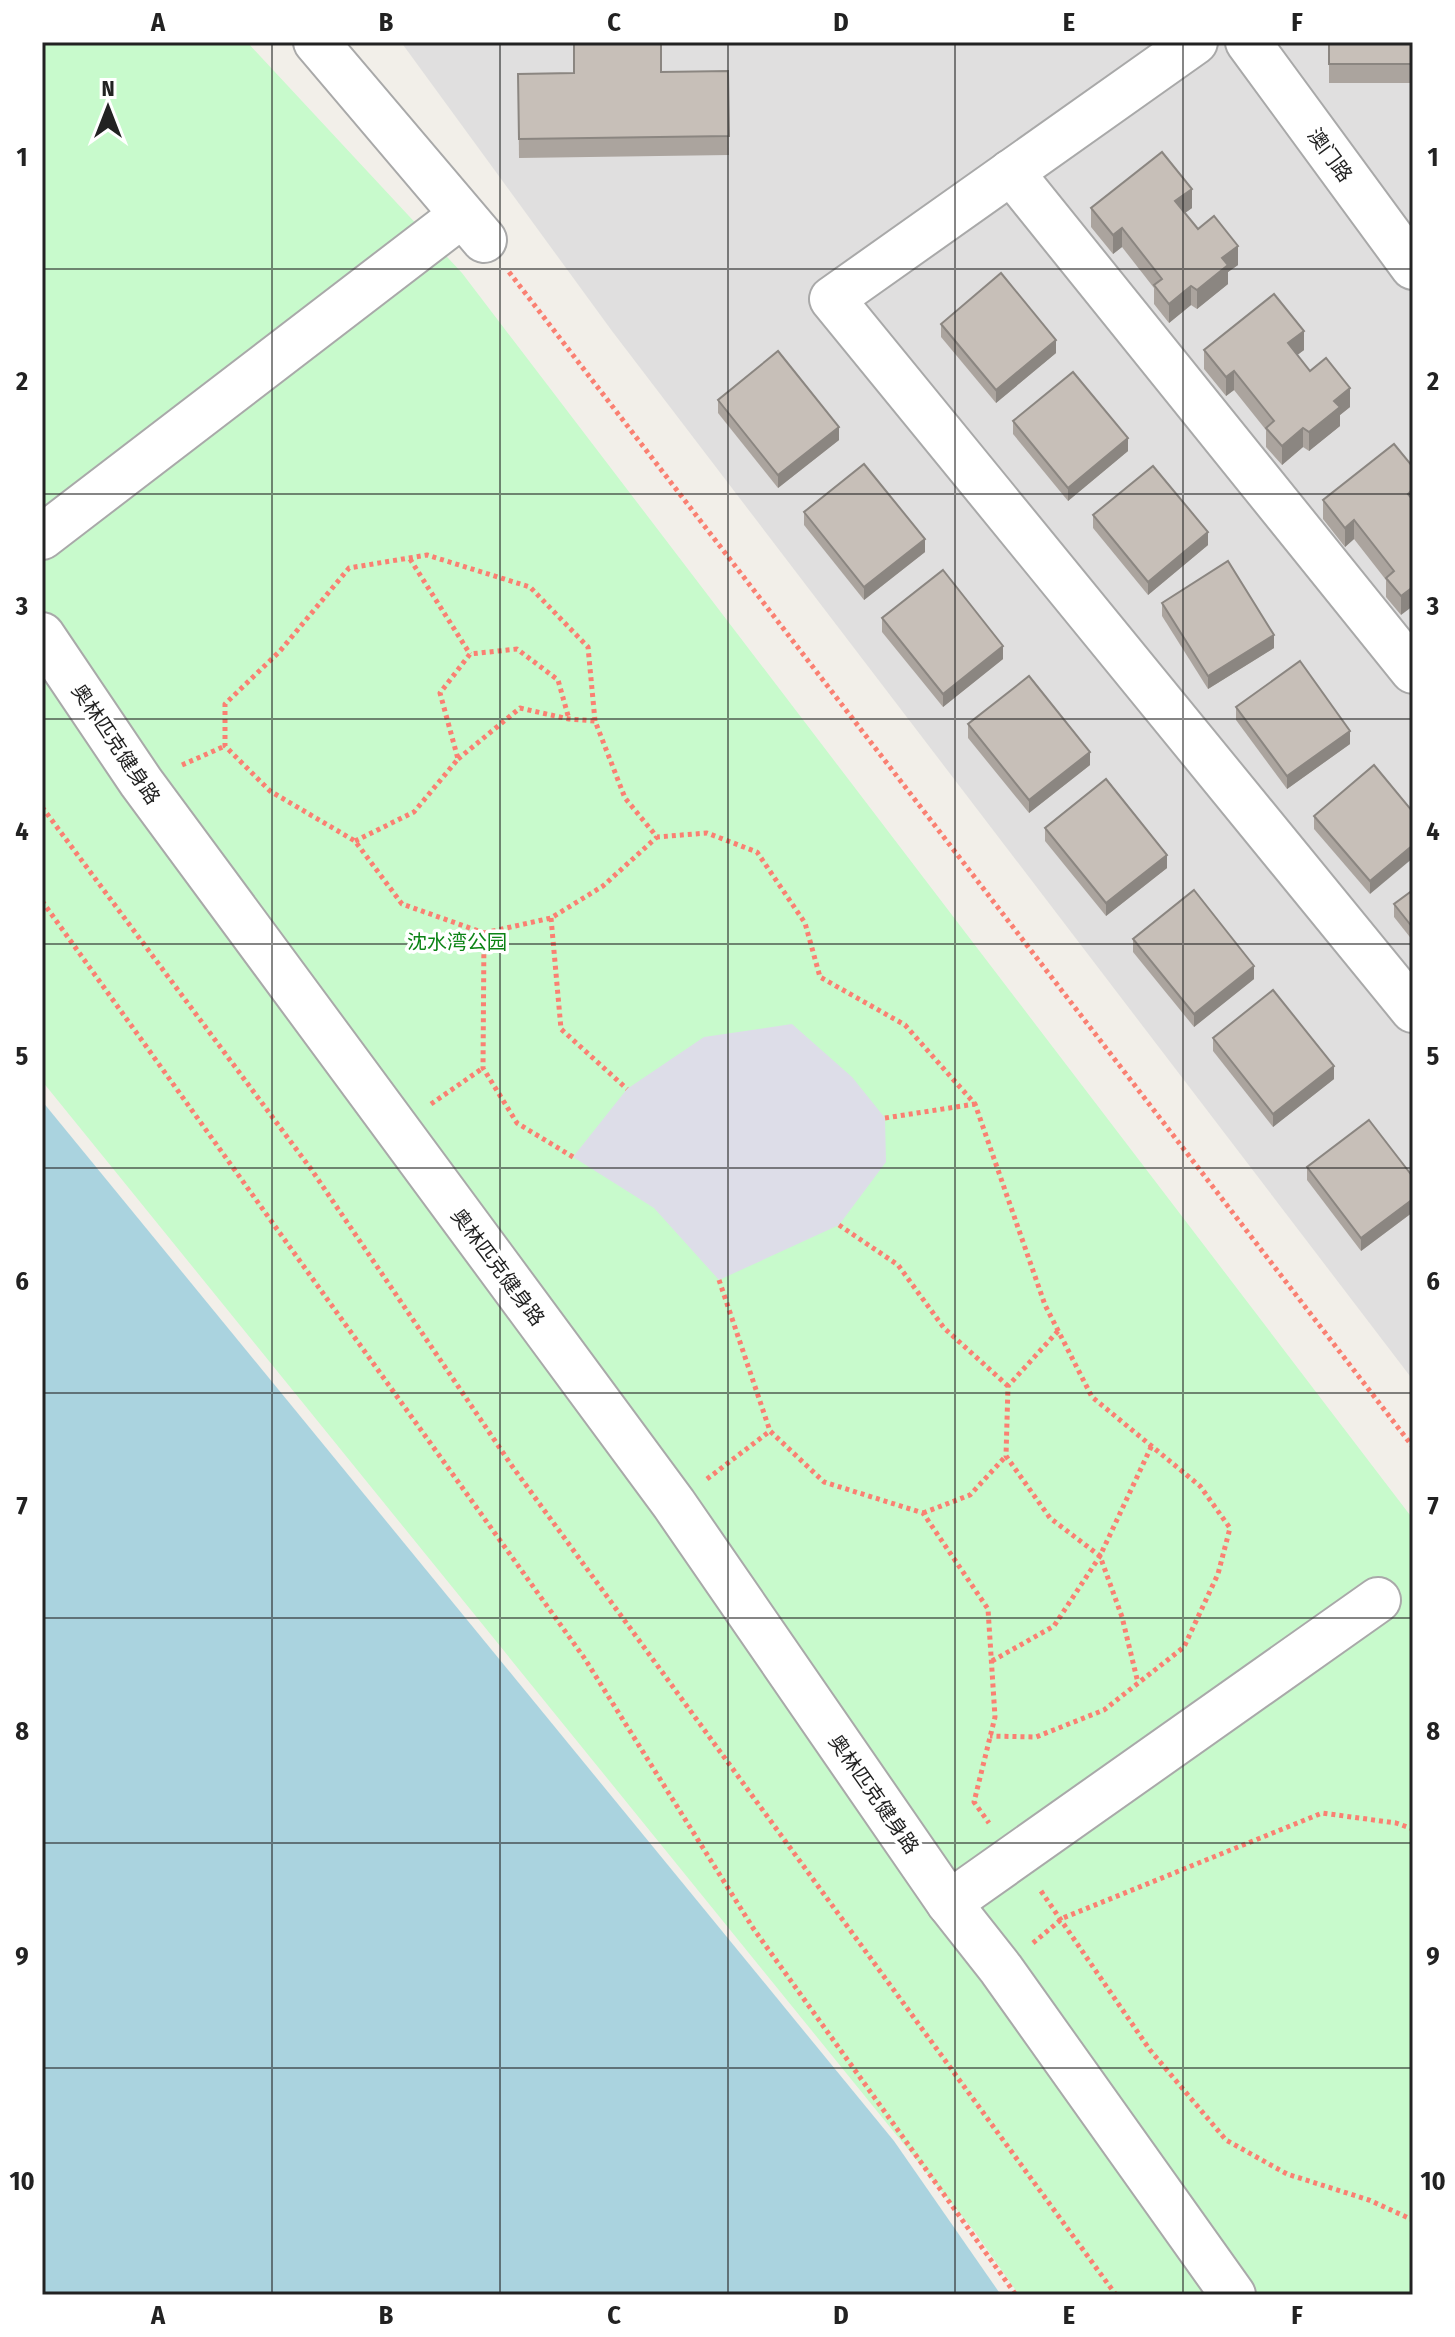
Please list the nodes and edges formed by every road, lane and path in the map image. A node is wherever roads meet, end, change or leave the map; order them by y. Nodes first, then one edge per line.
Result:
1 (316, 42) edge
2 (1195, 42) edge
3 (1248, 42) edge
4 (1011, 172) junction
5 (473, 228) junction
6 (1413, 267) edge
7 (42, 537) edge
8 (410, 559) junction
9 (42, 635) edge
10 (470, 654) junction
11 (1413, 671) edge
12 (569, 719) junction
13 (595, 721) junction
14 (458, 759) junction
15 (42, 807) edge
16 (657, 837) junction
17 (355, 841) junction
18 (42, 901) edge
19 (551, 918) junction
20 (484, 933) junction
21 (1413, 1010) edge
22 (483, 1068) junction
23 (627, 1089) dead end
24 (975, 1104) junction
25 (885, 1118) dead end
26 (395, 1129) junction
27 (573, 1157) dead end
28 (839, 1225) dead end
29 (719, 1280) dead end
30 (1058, 1331) junction
31 (1008, 1386) junction
32 (770, 1431) junction
33 (1152, 1445) junction
34 (1413, 1447) edge
35 (1006, 1456) junction
36 (674, 1504) junction
37 (923, 1513) junction
38 (1100, 1556) junction
39 (1378, 1600) dead end
40 (992, 1661) junction
41 (1138, 1683) junction
42 (990, 1736) junction
43 (1413, 1829) edge
44 (1013, 1855) junction
45 (949, 1903) junction
46 (1063, 1918) junction
47 (1001, 1969) junction
48 (1413, 2220) edge
49 (1016, 2295) edge
50 (1116, 2295) edge
51 (1233, 2295) edge

1 - 5 street
2 - 4 street
3 - 6 street, 澳门路
4 - 11 street
4 - 21 street
5 - 7 street
5 - 34 path
8 - 10 path
8 - 13 path
8 - 17 path
9 - 26 street, 奥林匹克健身路
10 - 12 path
10 - 14 path
12 - 13 path
12 - 14 path
13 - 16 path
14 - 17 path
15 - 50 path
16 - 19 path
16 - 24 path
17 - 20 path
18 - 49 path
19 - 20 path
19 - 23 path
20 - 22 path
22 - 26 path
22 - 27 path
24 - 25 path
24 - 30 path
26 - 36 street, 奥林匹克健身路
28 - 31 path
29 - 32 path
30 - 31 path
30 - 33 path
31 - 35 path
32 - 36 path
32 - 37 path
33 - 38 path
33 - 41 path
35 - 37 path
35 - 38 path
36 - 45 street, 奥林匹克健身路
37 - 40 path
38 - 40 path
38 - 41 path
39 - 44 street
40 - 42 path
41 - 42 path
42 - 44 path
43 - 46 path
44 - 45 street
44 - 46 path
45 - 47 street, 奥林匹克健身路
46 - 47 path
46 - 48 path
47 - 51 street, 奥林匹克健身路

